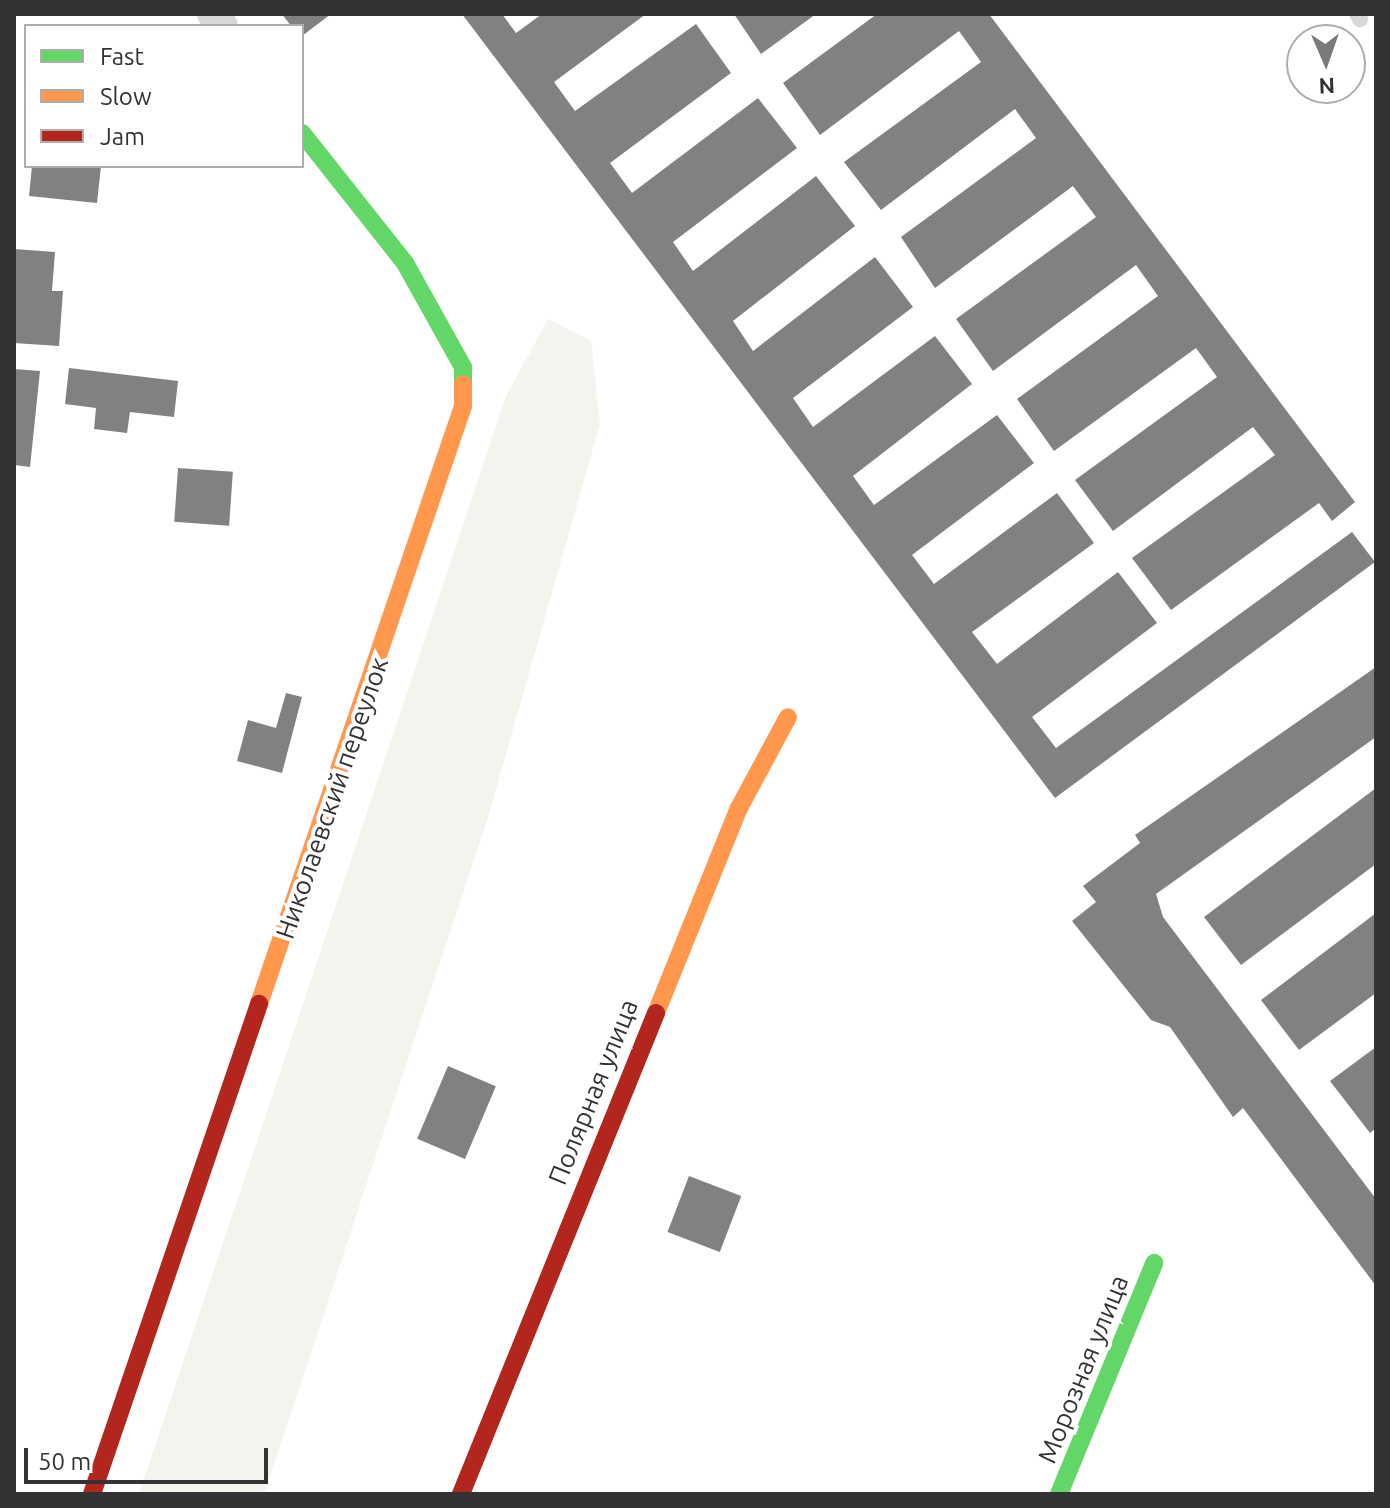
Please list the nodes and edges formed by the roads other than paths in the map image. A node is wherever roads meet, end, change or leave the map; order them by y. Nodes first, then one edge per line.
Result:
1 (304, 136) edge
2 (788, 717) dead end
3 (1154, 1263) dead end
4 (92, 1494) edge
5 (461, 1494) edge
6 (1059, 1494) edge

1 - 4 street, Николаевский переулок
2 - 5 street, Полярная улица
3 - 6 street, Морозная улица

